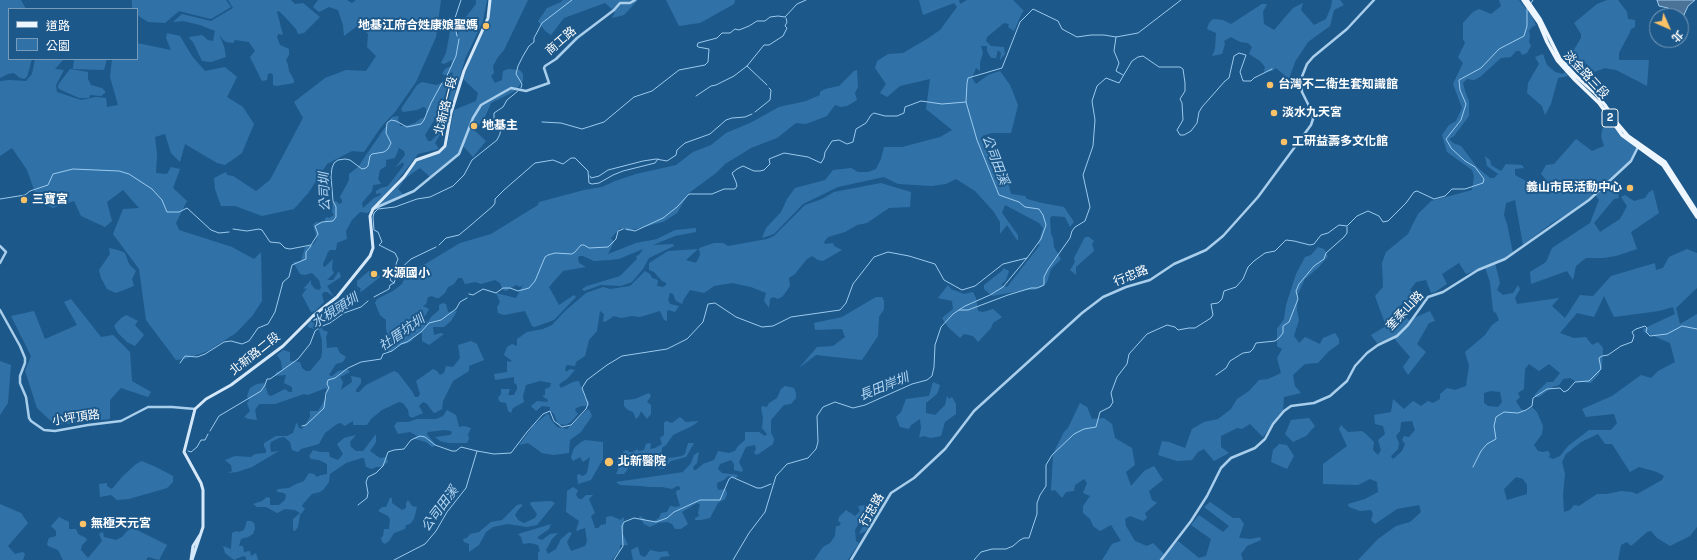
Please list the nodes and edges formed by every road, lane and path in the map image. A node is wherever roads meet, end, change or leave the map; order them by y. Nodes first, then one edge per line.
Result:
1 (490, 0) edge
2 (635, 0) edge
3 (1374, 0) edge
4 (1523, 0) edge
5 (1527, 2) edge
6 (1639, 146) junction
7 (373, 210) junction
8 (1697, 212) edge
9 (1697, 217) edge
10 (0, 246) edge
11 (0, 263) edge
12 (0, 310) edge
13 (195, 409) junction
14 (192, 560) edge
15 (851, 560) edge
16 (1161, 560) edge

1 - 7 main road, 北新路一段
2 - 7 street, 商工路
3 - 15 street, 行忠路
4 - 5 main road, 2
5 - 6 main road, 淡金路三段 / 2
6 - 8 main road, 淡金路三段 / 2
6 - 9 main road, 淡金路三段 / 2
6 - 16 street, 奎柔山路
7 - 13 main road, 北新路二段
10 - 11 street
12 - 13 street, 小坪頂路
13 - 14 main road

